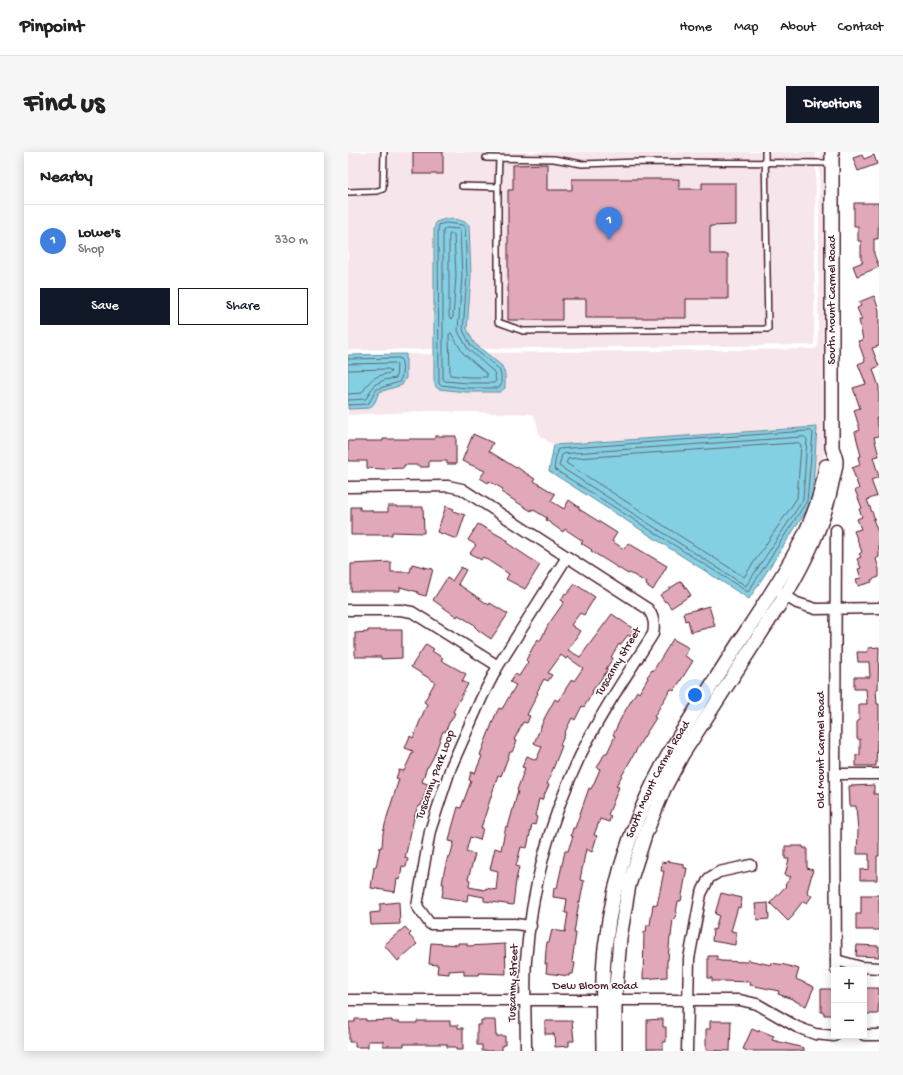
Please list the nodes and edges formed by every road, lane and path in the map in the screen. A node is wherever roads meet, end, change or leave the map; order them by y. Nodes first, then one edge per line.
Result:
1 (384, 152) edge
2 (511, 152) edge
3 (765, 152) edge
4 (486, 158) dead end
5 (832, 158) edge
6 (499, 159) junction
7 (511, 159) junction
8 (765, 163) junction
9 (462, 186) dead end
10 (498, 187) junction
11 (348, 192) edge
12 (832, 447) junction
13 (348, 487) edge
14 (836, 530) dead end
15 (567, 557) junction
16 (774, 588) junction
17 (785, 596) junction
18 (879, 608) edge
19 (835, 609) junction
20 (348, 610) edge
21 (498, 666) junction
22 (834, 774) junction
23 (879, 774) edge
24 (751, 865) dead end
25 (531, 926) junction
26 (836, 965) edge
27 (879, 968) edge
28 (348, 1000) edge
29 (525, 1000) junction
30 (609, 1000) junction
31 (688, 1000) junction
32 (879, 1035) edge
33 (831, 1036) edge
34 (867, 1036) edge
35 (526, 1051) edge
36 (602, 1051) edge
37 (615, 1051) edge
38 (687, 1051) edge

1 - 11 lane
2 - 7 lane
3 - 8 lane
4 - 6 lane
5 - 8 lane
5 - 12 street, South Mount Carmel Road
6 - 7 lane
6 - 10 lane
7 - 8 lane
8 - 10 lane
9 - 10 lane
12 - 16 street, South Mount Carmel Road
12 - 17 street, South Mount Carmel Road
13 - 15 street, Tuscanny Street
14 - 19 street, Old Mount Carmel Road
15 - 21 street, Tuscanny Park Loop
15 - 25 street, Tuscanny Street
16 - 17 street
16 - 30 street, South Mount Carmel Road
17 - 19 street
17 - 30 street, South Mount Carmel Road
18 - 19 street
19 - 22 street, Old Mount Carmel Road
20 - 21 street
21 - 25 street, Tuscanny Park Loop
22 - 23 street
22 - 26 street, Old Mount Carmel Road
24 - 31 street
25 - 29 street, Tuscanny Street
26 - 27 street
28 - 29 street, Dew Bloom Road
29 - 30 street, Dew Bloom Road
29 - 35 street, Tuscanny Street
30 - 31 street, Dew Bloom Road
30 - 36 street, South Mount Carmel Road
30 - 37 street, South Mount Carmel Road
31 - 33 street, Dew Bloom Road
31 - 38 street
32 - 34 street

